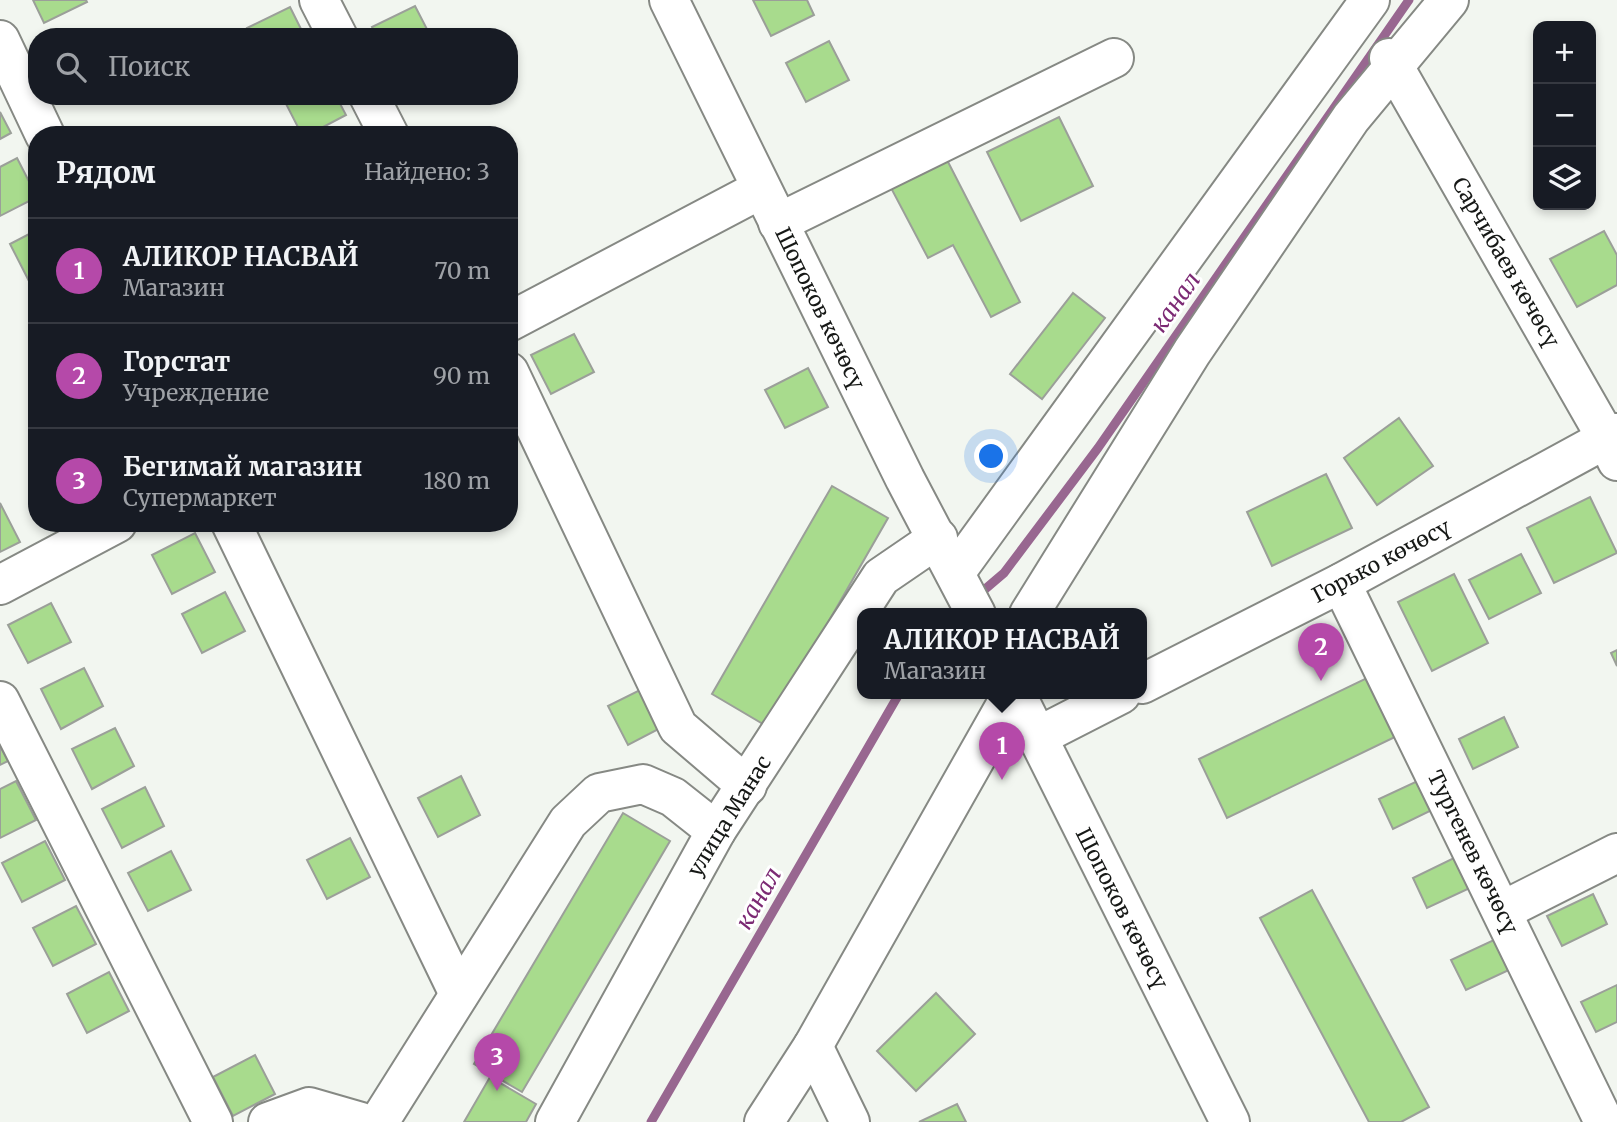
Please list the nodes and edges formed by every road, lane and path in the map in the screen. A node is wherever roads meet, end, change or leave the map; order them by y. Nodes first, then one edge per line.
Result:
1 (319, 0) edge
2 (669, 0) edge
3 (1370, 0) edge
4 (1449, 0) edge
5 (333, 28) edge
6 (0, 40) edge
7 (1114, 58) dead end
8 (1392, 61) junction
9 (28, 99) edge
10 (31, 105) edge
11 (374, 105) edge
12 (41, 126) edge
13 (384, 126) edge
14 (761, 189) junction
15 (778, 223) junction
16 (518, 317) edge
17 (518, 391) edge
18 (1614, 444) edge
19 (100, 532) edge
20 (235, 532) edge
21 (938, 538) junction
22 (955, 574) junction
23 (1341, 583) junction
24 (0, 585) edge
25 (861, 608) edge
26 (973, 608) edge
27 (1033, 608) edge
28 (857, 614) edge
29 (1147, 681) edge
30 (1011, 699) edge
31 (1017, 699) edge
32 (1111, 699) edge
33 (0, 701) edge
34 (1037, 737) junction
35 (747, 786) junction
36 (716, 831) junction
37 (1617, 853) edge
38 (1502, 911) junction
39 (459, 994) junction
40 (813, 1046) junction
41 (214, 1122) edge
42 (268, 1122) edge
43 (361, 1122) edge
44 (379, 1122) edge
45 (555, 1122) edge
46 (764, 1122) edge
47 (850, 1122) edge
48 (1230, 1122) edge
49 (1604, 1122) edge

1 - 5 street
2 - 14 street, Шопоков көчөсү
3 - 22 street
4 - 8 street
6 - 9 street
7 - 15 street
8 - 18 street, Сарчибаев көчөсү
8 - 27 street
10 - 12 street
11 - 13 street
14 - 15 street, Шопоков көчөсү
14 - 16 street
15 - 21 street, Шопоков көчөсү
17 - 35 street
18 - 23 street, Горько көчөсү
19 - 24 street
20 - 39 street
21 - 22 street, Шопоков көчөсү
21 - 25 street, улица Манас
22 - 26 street, Шопоков көчөсү
23 - 29 street, Горько көчөсү
23 - 38 street, Тургенев көчөсү
28 - 35 street, улица Манас
30 - 40 street
31 - 34 street, Шопоков көчөсү
32 - 34 street
33 - 41 street
34 - 48 street, Шопоков көчөсү
35 - 36 street, улица Манас
36 - 39 street
36 - 45 street, улица Манас
37 - 38 street
38 - 49 street, Тургенев көчөсү
39 - 44 street
40 - 46 street
40 - 47 street
42 - 43 street

